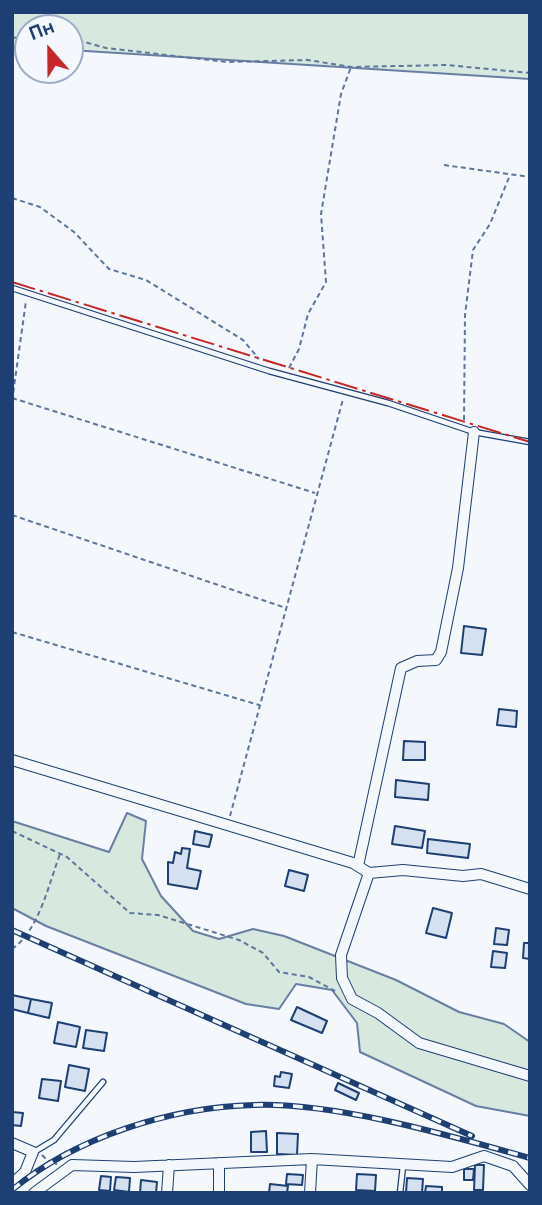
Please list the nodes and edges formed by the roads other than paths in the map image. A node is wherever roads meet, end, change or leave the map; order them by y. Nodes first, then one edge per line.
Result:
1 (12, 288) edge
2 (469, 430) junction
3 (530, 442) edge
4 (12, 760) edge
5 (358, 866) junction
6 (369, 873) junction
7 (530, 889) edge
8 (530, 1076) edge
9 (103, 1083) dead end
10 (12, 1143) edge
11 (36, 1152) junction
12 (313, 1159) junction
13 (219, 1163) junction
14 (169, 1165) junction
15 (403, 1166) junction
16 (12, 1184) edge
17 (530, 1185) edge
18 (34, 1193) edge
19 (167, 1193) edge
20 (219, 1193) edge
21 (310, 1193) edge
22 (400, 1193) edge

1 - 2 lane
2 - 3 lane
2 - 5 street
4 - 5 street
5 - 6 street
6 - 7 street
6 - 8 street
9 - 11 lane
10 - 11 street
11 - 16 street
12 - 13 street
12 - 15 street
12 - 21 street
13 - 14 street
13 - 20 street
14 - 18 street
14 - 19 street
15 - 17 street
15 - 22 lane

